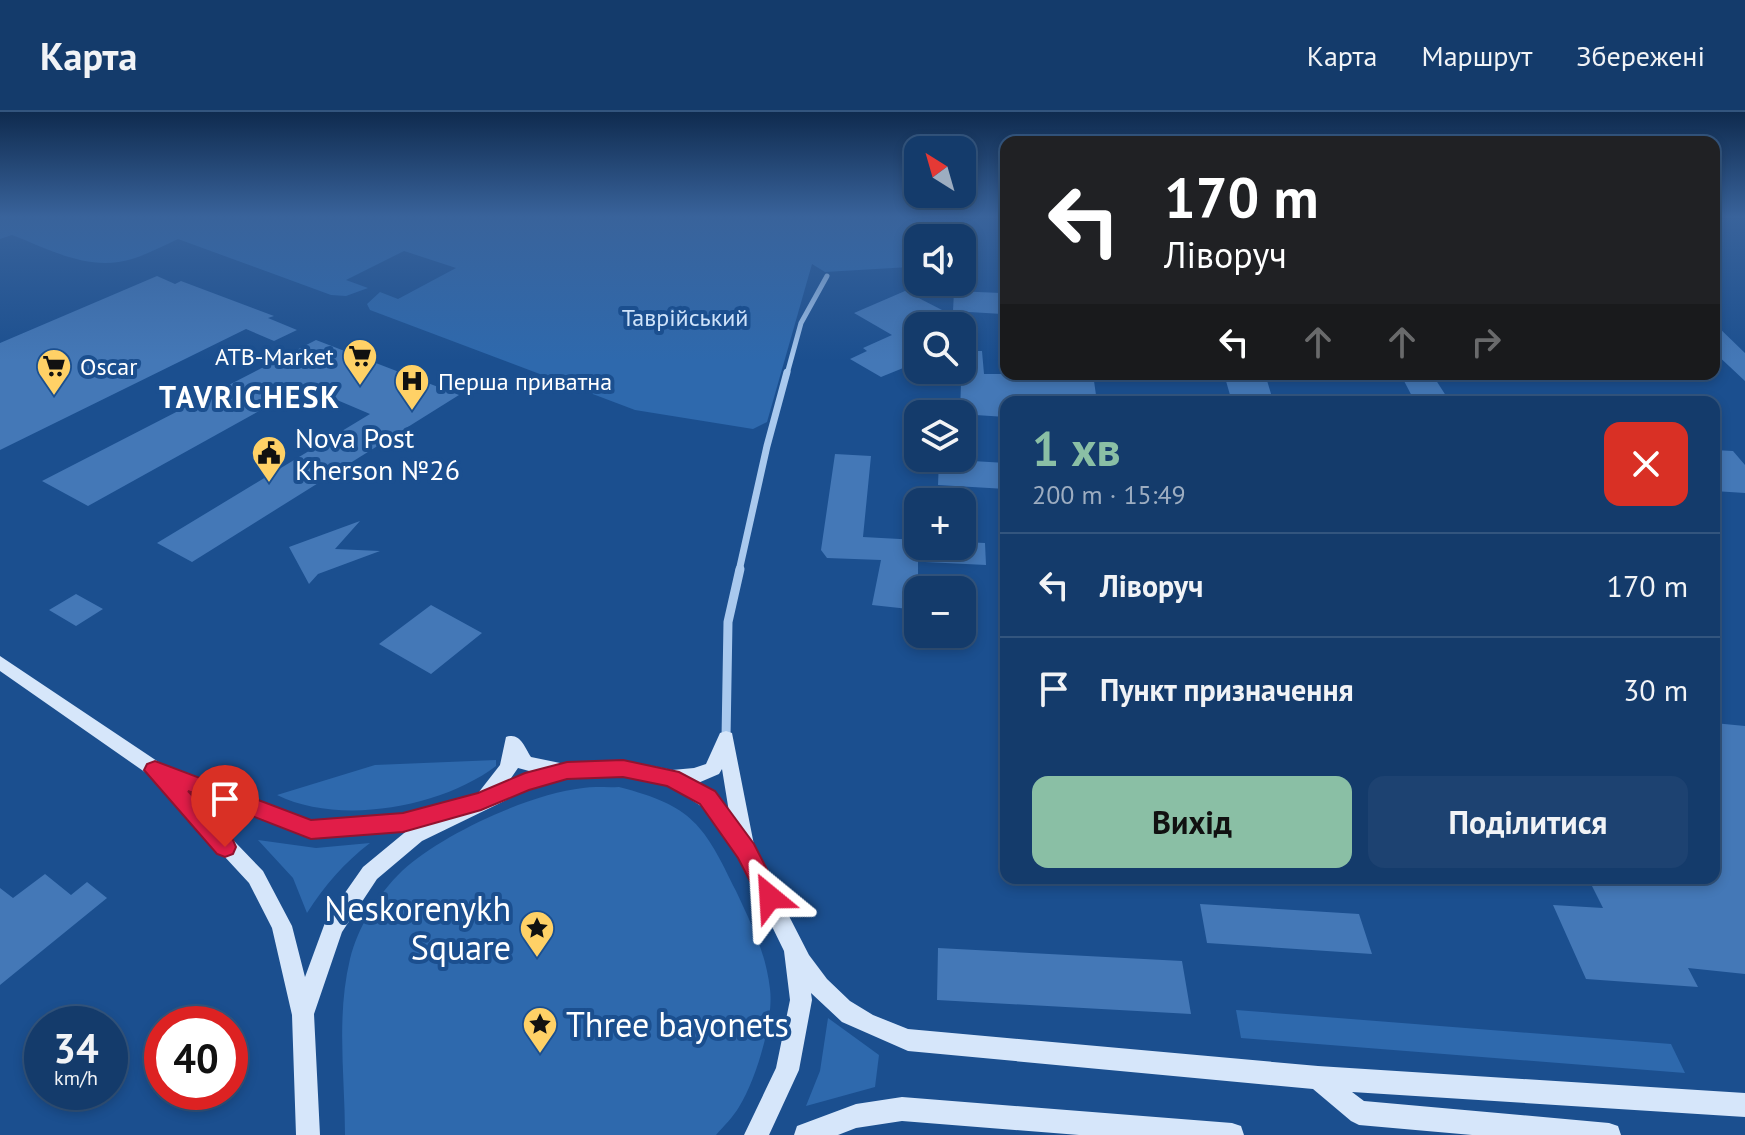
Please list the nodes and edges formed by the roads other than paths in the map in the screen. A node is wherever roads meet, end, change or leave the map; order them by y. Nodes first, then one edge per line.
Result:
1 (827, 276) dead end
2 (0, 662) edge
3 (726, 738) junction
4 (155, 770) junction
5 (567, 771) junction
6 (672, 778) junction
7 (481, 801) junction
8 (746, 851) junction
9 (793, 951) junction
10 (303, 1015) junction
11 (1318, 1078) junction
12 (1745, 1105) edge
13 (308, 1135) edge
14 (756, 1135) edge
15 (806, 1135) edge
16 (1232, 1135) edge
17 (1609, 1135) edge

1 - 3 street
2 - 4 street
3 - 6 street
3 - 8 street
4 - 7 street
4 - 10 street
5 - 6 street
5 - 7 street
5 - 7 street
6 - 8 street
7 - 10 street
8 - 9 street
9 - 11 street
9 - 14 street
10 - 13 street
11 - 12 street
11 - 17 street
15 - 16 street

